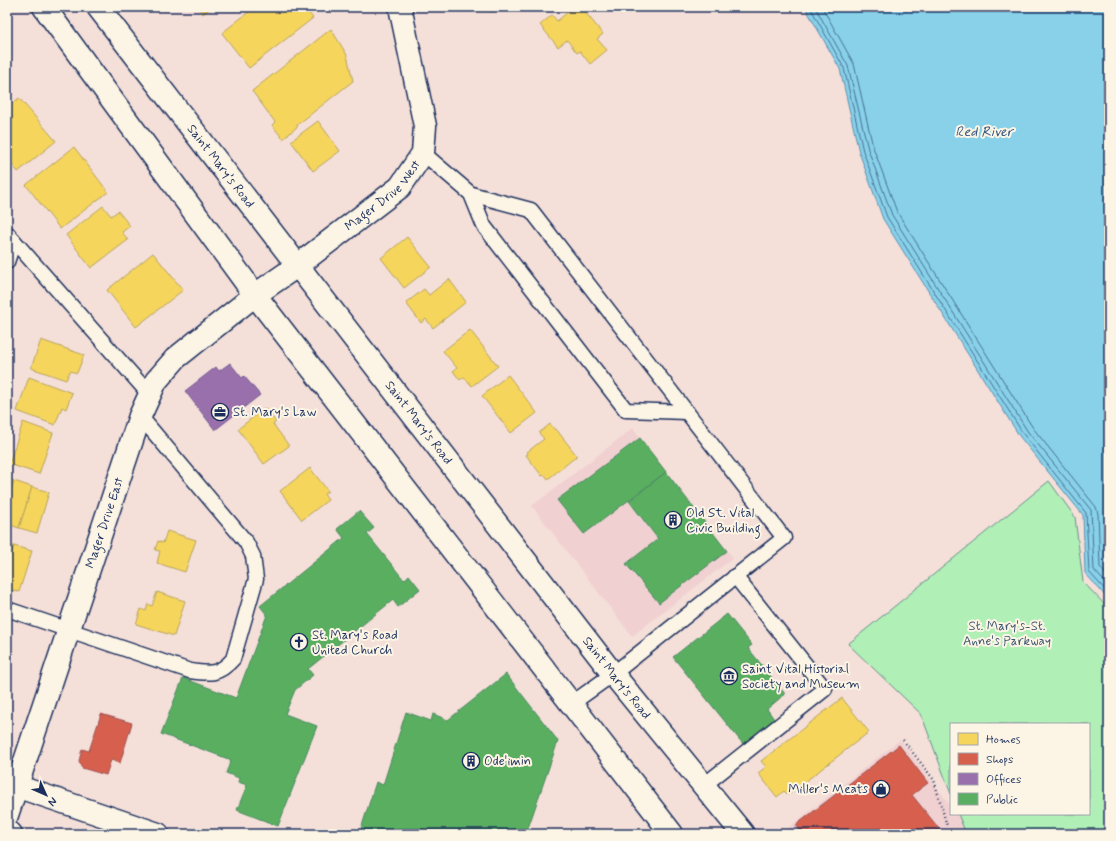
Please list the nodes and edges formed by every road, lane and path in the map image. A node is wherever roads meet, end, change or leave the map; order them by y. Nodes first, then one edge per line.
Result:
1 (44, 7) edge
2 (98, 7) edge
3 (400, 7) edge
4 (423, 153) junction
5 (471, 194) junction
6 (10, 237) edge
7 (7, 262) edge
8 (297, 266) junction
9 (276, 280) joint
10 (255, 295) junction
11 (150, 395) junction
12 (687, 412) junction
13 (140, 416) junction
14 (735, 576) junction
15 (7, 609) edge
16 (68, 630) junction
17 (612, 674) junction
18 (571, 704) junction
19 (903, 740) dead end
20 (12, 785) edge
21 (703, 786) junction
22 (7, 815) edge
23 (947, 826) dead end
24 (7, 833) edge
25 (11, 834) edge
26 (158, 834) edge
27 (672, 834) edge
28 (743, 834) edge

1 - 10 main road
2 - 8 main road, Saint Mary’s Road
3 - 4 main road, Mager Drive West
4 - 5 lane
4 - 8 main road, Mager Drive West
5 - 12 lane
5 - 12 lane
6 - 7 lane
6 - 11 lane
8 - 9 main road, Mager Drive West
8 - 17 main road, Saint Mary’s Road
9 - 10 main road, Mager Drive East
10 - 11 main road, Mager Drive East
10 - 18 main road
11 - 13 main road, Mager Drive East
12 - 14 lane
13 - 16 main road, Mager Drive East
13 - 16 lane
14 - 17 lane
14 - 21 lane
15 - 16 lane
16 - 20 main road, Mager Drive East
17 - 18 lane
17 - 21 main road, Saint Mary’s Road
18 - 27 main road
19 - 23 path
20 - 22 main road, Mager Drive East
20 - 26 main road
21 - 28 main road, Saint Mary’s Road
24 - 25 main road

